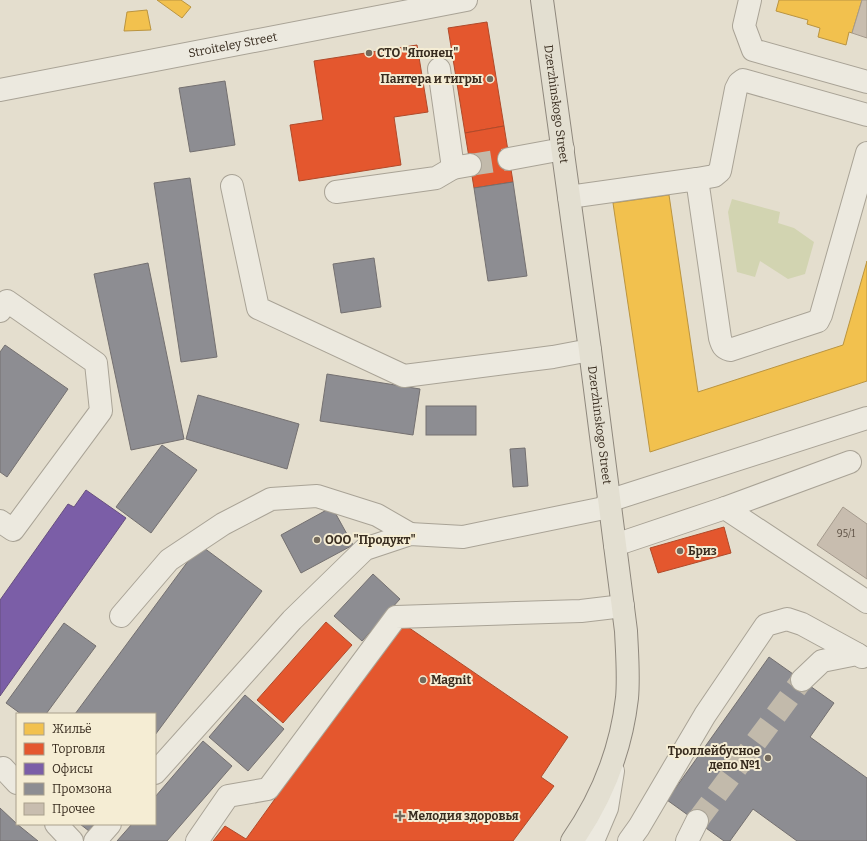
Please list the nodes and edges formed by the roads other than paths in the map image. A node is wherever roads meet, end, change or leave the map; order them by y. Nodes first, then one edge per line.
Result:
1 (466, 0) edge
2 (542, 0) edge
3 (750, 0) edge
4 (439, 69) dead end
5 (867, 82) edge
6 (0, 90) edge
7 (867, 115) edge
8 (563, 149) junction
9 (867, 153) edge
10 (509, 159) tunnel mouth
11 (697, 179) junction
12 (232, 186) dead end
13 (336, 192) dead end
14 (569, 197) junction
15 (0, 311) edge
16 (590, 350) junction
17 (867, 418) edge
18 (850, 462) dead end
19 (609, 504) junction
20 (725, 508) junction
21 (0, 521) edge
22 (410, 534) junction
23 (615, 545) junction
24 (867, 602) edge
25 (623, 606) junction
26 (121, 616) dead end
27 (862, 657) edge
28 (802, 680) tunnel mouth
29 (615, 754) junction
30 (156, 773) edge
31 (697, 821) tunnel mouth
32 (57, 825) edge
33 (109, 825) edge
34 (596, 840) edge
35 (72, 841) edge
36 (94, 841) edge
37 (197, 841) edge
38 (572, 841) edge
39 (629, 841) edge
40 (688, 841) edge

1 - 6 street, Stroiteley Street
2 - 8 main road, Dzerzhinskogo Street
3 - 5 street
4 - 13 street
7 - 11 street
8 - 10 street
8 - 14 main road, Dzerzhinskogo Street
9 - 11 street
11 - 14 street
12 - 16 street
14 - 16 main road, Dzerzhinskogo Street
15 - 21 street
16 - 19 main road, Dzerzhinskogo Street
17 - 19 street
18 - 20 street
19 - 22 street
19 - 23 main road, Dzerzhinskogo Street
20 - 23 street
20 - 24 street
22 - 26 street
22 - 30 street
23 - 25 main road, Dzerzhinskogo Street
25 - 29 main road, Dzerzhinskogo Street
25 - 37 street
27 - 28 street
27 - 39 street
29 - 34 street
29 - 38 main road, Dzerzhinskogo Street
31 - 40 street
32 - 35 street
33 - 36 street

